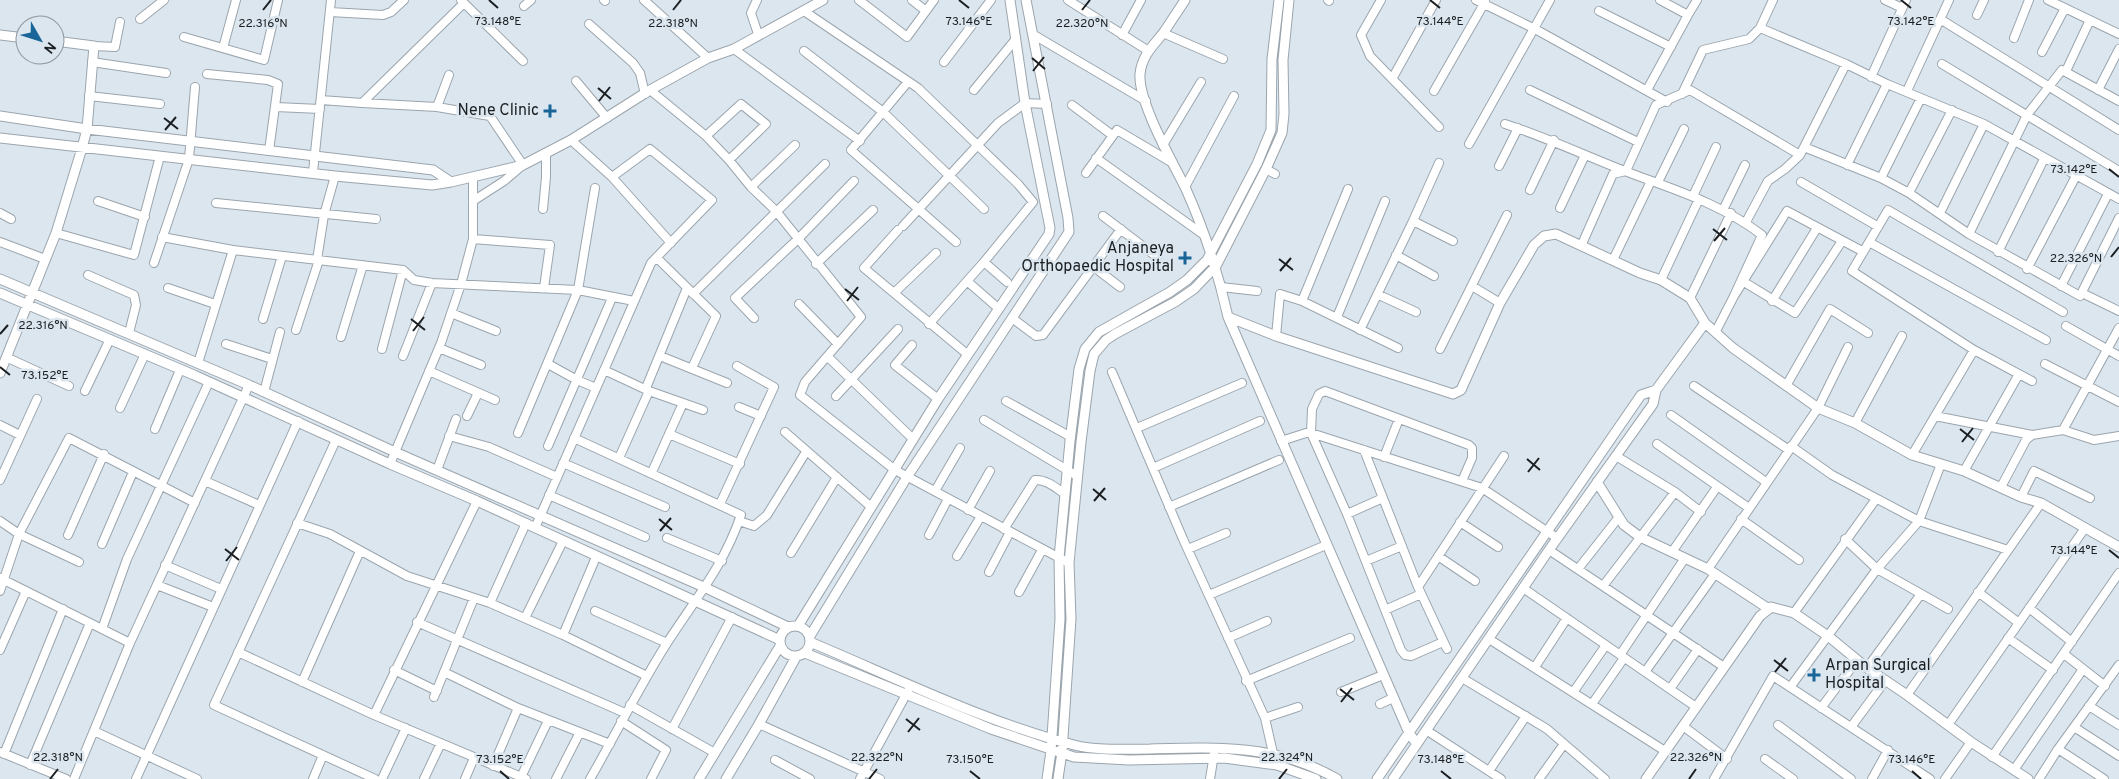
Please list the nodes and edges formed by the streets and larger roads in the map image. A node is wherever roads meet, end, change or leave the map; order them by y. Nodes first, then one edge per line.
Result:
1 (164, 0) edge
2 (236, 0) edge
3 (278, 0) edge
4 (331, 0) edge
5 (404, 0) edge
6 (531, 0) edge
7 (644, 0) edge
8 (757, 0) edge
9 (823, 0) edge
10 (859, 0) edge
11 (912, 0) edge
12 (934, 0) edge
13 (991, 0) edge
14 (1010, 0) edge
15 (1026, 0) edge
16 (1068, 0) edge
17 (1141, 0) edge
18 (1185, 0) edge
19 (1278, 0) edge
20 (1289, 0) edge
21 (1381, 0) edge
22 (1436, 0) edge
23 (1476, 0) edge
24 (1550, 0) edge
25 (1660, 0) edge
26 (1697, 0) edge
27 (1885, 0) edge
28 (1906, 0) edge
29 (1949, 0) edge
30 (1984, 0) edge
31 (2029, 0) edge
32 (2048, 0) edge
33 (1770, 1) edge
34 (462, 2) edge
35 (1485, 2) edge
36 (524, 6) dead end
37 (1902, 8) junction
38 (2065, 8) junction
39 (804, 10) junction
40 (926, 11) junction
41 (1599, 11) dead end
42 (330, 12) junction
43 (1688, 15) junction
44 (1977, 15) dead end
45 (140, 19) dead end
46 (1940, 19) junction
47 (2090, 20) junction
48 (120, 22) dead end
49 (588, 24) dead end
50 (1760, 28) junction
51 (1535, 29) junction
52 (1163, 33) junction
53 (758, 34) junction
54 (2119, 34) edge
55 (0, 35) edge
56 (1034, 35) junction
57 (1122, 35) junction
58 (15, 37) edge
59 (184, 37) dead end
60 (2014, 38) dead end
61 (1015, 40) junction
62 (65, 42) edge
63 (94, 46) junction
64 (1671, 47) junction
65 (223, 48) junction
66 (734, 49) junction
67 (2119, 49) edge
68 (1147, 50) junction
69 (804, 51) dead end
70 (2042, 52) dead end
71 (708, 58) junction
72 (1223, 59) dead end
73 (523, 61) dead end
74 (92, 62) junction
75 (944, 62) dead end
76 (1846, 64) junction
77 (1942, 64) dead end
78 (2066, 71) junction
79 (166, 73) dead end
80 (207, 74) dead end
81 (449, 75) dead end
82 (1871, 77) junction
83 (1282, 79) junction
84 (1392, 79) junction
85 (1272, 80) junction
86 (576, 81) dead end
87 (1201, 82) dead end
88 (907, 83) junction
89 (1887, 84) junction
90 (195, 87) dead end
91 (2049, 87) junction
92 (974, 90) dead end
93 (1530, 90) dead end
94 (1647, 90) junction
95 (2098, 90) junction
96 (1434, 91) dead end
97 (1907, 91) junction
98 (648, 92) junction
99 (1682, 94) junction
100 (89, 96) junction
101 (1234, 96) dead end
102 (1921, 98) junction
103 (321, 100) junction
104 (1146, 101) junction
105 (2119, 101) edge
106 (1667, 102) junction
107 (362, 103) junction
108 (1025, 103) junction
109 (160, 104) dead end
110 (1047, 104) junction
111 (1072, 105) dead end
112 (276, 107) junction
113 (437, 107) junction
114 (320, 110) junction
115 (1952, 110) junction
116 (883, 112) junction
117 (2027, 115) junction
118 (0, 116) edge
119 (606, 118) junction
120 (1505, 124) dead end
121 (1984, 124) junction
122 (1440, 127) dead end
123 (1518, 128) junction
124 (1684, 129) dead end
125 (86, 130) junction
126 (2119, 130) edge
127 (1112, 135) junction
128 (706, 136) junction
129 (0, 138) edge
130 (571, 140) junction
131 (1554, 140) junction
132 (192, 141) junction
133 (860, 141) junction
134 (1638, 142) junction
135 (2015, 142) junction
136 (1469, 144) dead end
137 (795, 145) dead end
138 (978, 146) junction
139 (1163, 146) junction
140 (1716, 147) dead end
141 (1804, 147) junction
142 (82, 148) junction
143 (269, 151) junction
144 (546, 153) junction
145 (1585, 155) junction
146 (1800, 155) junction
147 (160, 156) junction
148 (315, 156) junction
149 (1096, 158) junction
150 (188, 159) junction
151 (2044, 159) junction
152 (729, 160) junction
153 (1172, 162) junction
154 (1439, 163) dead end
155 (825, 164) dead end
156 (523, 165) junction
157 (1847, 165) junction
158 (1499, 166) dead end
159 (1745, 166) dead end
160 (1266, 169) junction
161 (1626, 171) junction
162 (2119, 171) edge
163 (313, 172) junction
164 (1086, 174) dead end
165 (1275, 174) dead end
166 (335, 176) junction
167 (948, 176) junction
168 (2076, 176) junction
169 (473, 177) junction
170 (612, 177) junction
171 (1881, 178) junction
172 (451, 182) junction
173 (854, 182) dead end
174 (1654, 182) junction
175 (1801, 182) dead end
176 (751, 187) junction
177 (1185, 187) junction
178 (595, 188) dead end
179 (1348, 189) dead end
180 (1530, 190) dead end
181 (1910, 193) junction
182 (2108, 194) junction
183 (1696, 198) junction
184 (2119, 199) edge
185 (98, 201) dead end
186 (473, 201) junction
187 (1386, 201) dead end
188 (216, 203) dead end
189 (919, 208) junction
190 (1560, 208) dead end
191 (542, 209) dead end
192 (984, 209) dead end
193 (873, 210) dead end
194 (776, 211) junction
195 (1727, 212) junction
196 (0, 213) edge
197 (1940, 213) junction
198 (324, 215) junction
199 (1507, 215) dead end
200 (1103, 216) dead end
201 (145, 217) junction
202 (2119, 218) edge
203 (12, 219) dead end
204 (376, 220) dead end
205 (1413, 221) junction
206 (1746, 222) junction
207 (1877, 226) junction
208 (1817, 228) junction
209 (1121, 229) junction
210 (56, 233) junction
211 (1969, 234) junction
212 (1204, 235) junction
213 (162, 237) junction
214 (1765, 237) junction
215 (798, 238) junction
216 (473, 239) junction
217 (1453, 241) dead end
218 (1842, 241) junction
219 (0, 242) edge
220 (956, 242) dead end
221 (1869, 242) junction
222 (671, 243) junction
223 (1582, 244) junction
224 (233, 250) junction
225 (1862, 251) junction
226 (1998, 252) junction
227 (936, 253) dead end
228 (1211, 253) junction
229 (1396, 255) junction
230 (282, 256) junction
231 (1157, 257) dead end
232 (657, 258) junction
233 (45, 259) junction
234 (318, 260) junction
235 (1613, 260) junction
236 (984, 262) junction
237 (154, 263) dead end
238 (816, 264) junction
239 (363, 265) junction
240 (1216, 266) junction
241 (1094, 267) junction
242 (2027, 269) junction
243 (403, 270) junction
244 (88, 275) dead end
245 (1434, 276) dead end
246 (0, 279) edge
247 (1661, 280) junction
248 (967, 281) junction
249 (1007, 282) dead end
250 (1744, 282) junction
251 (432, 283) junction
252 (461, 284) junction
253 (1472, 286) junction
254 (2061, 286) junction
255 (1120, 287) dead end
256 (1221, 287) junction
257 (168, 288) dead end
258 (544, 288) junction
259 (687, 288) junction
260 (578, 290) junction
261 (1257, 291) dead end
262 (32, 292) junction
263 (2082, 292) junction
264 (0, 293) edge
265 (894, 293) junction
266 (693, 294) junction
267 (1379, 295) junction
268 (1734, 296) junction
269 (612, 298) junction
270 (1690, 298) junction
271 (634, 301) junction
272 (1302, 301) junction
273 (1772, 301) junction
274 (1500, 303) junction
275 (27, 304) junction
276 (215, 304) junction
277 (799, 304) dead end
278 (998, 308) junction
279 (2119, 311) edge
280 (1416, 312) dead end
281 (2063, 312) dead end
282 (451, 313) junction
283 (1228, 317) junction
284 (1337, 317) junction
285 (754, 318) dead end
286 (1012, 318) junction
287 (263, 319) dead end
288 (1705, 322) junction
289 (929, 324) junction
290 (2066, 326) dead end
291 (2119, 328) edge
292 (898, 329) dead end
293 (296, 330) dead end
294 (1360, 330) junction
295 (496, 331) dead end
296 (1716, 331) junction
297 (129, 332) junction
298 (280, 332) dead end
299 (1868, 333) dead end
300 (1276, 336) junction
301 (1902, 336) dead end
302 (341, 337) dead end
303 (110, 339) junction
304 (977, 340) junction
305 (2046, 340) dead end
306 (226, 344) dead end
307 (838, 344) junction
308 (912, 345) dead end
309 (1848, 347) dead end
310 (439, 348) junction
311 (1398, 348) dead end
312 (382, 349) dead end
313 (991, 349) junction
314 (1440, 349) dead end
315 (2106, 349) junction
316 (1974, 350) junction
317 (145, 354) junction
318 (967, 354) junction
319 (403, 356) dead end
320 (660, 356) junction
321 (2119, 356) edge
322 (828, 357) junction
323 (8, 358) junction
324 (272, 359) junction
325 (198, 363) junction
326 (548, 364) junction
327 (2045, 364) dead end
328 (481, 365) dead end
329 (737, 366) dead end
330 (692, 368) junction
331 (180, 370) junction
332 (604, 370) junction
333 (429, 371) junction
334 (1112, 372) dead end
335 (0, 373) edge
336 (2020, 374) junction
337 (577, 380) junction
338 (853, 380) junction
339 (2032, 381) dead end
340 (209, 382) junction
341 (727, 383) dead end
342 (1242, 383) dead end
343 (249, 385) junction
344 (2086, 385) junction
345 (69, 386) dead end
346 (1694, 386) dead end
347 (1786, 386) junction
348 (596, 388) junction
349 (647, 390) junction
350 (1656, 390) junction
351 (85, 391) dead end
352 (264, 392) junction
353 (478, 393) junction
354 (836, 396) dead end
355 (243, 397) junction
356 (37, 399) dead end
357 (938, 399) junction
358 (495, 400) dead end
359 (1006, 401) dead end
360 (2119, 402) edge
361 (683, 403) junction
362 (739, 407) dead end
363 (120, 408) dead end
364 (1818, 408) junction
365 (703, 410) dead end
366 (1671, 414) dead end
367 (468, 416) dead end
368 (761, 416) junction
369 (1935, 416) junction
370 (456, 419) dead end
371 (1399, 419) junction
372 (984, 420) dead end
373 (298, 421) junction
374 (1260, 421) dead end
375 (1855, 423) junction
376 (0, 425) edge
377 (1990, 426) junction
378 (1137, 428) junction
379 (155, 429) dead end
380 (2063, 430) junction
381 (784, 432) dead end
382 (518, 433) dead end
383 (1311, 433) junction
384 (669, 434) junction
385 (2032, 434) junction
386 (20, 435) junction
387 (449, 436) junction
388 (2119, 436) edge
389 (1071, 437) junction
390 (574, 438) junction
391 (914, 439) junction
392 (336, 440) junction
393 (1281, 441) junction
394 (1657, 444) dead end
395 (548, 446) dead end
396 (960, 448) dead end
397 (1790, 448) junction
398 (1364, 450) junction
399 (396, 452) junction
400 (806, 452) junction
401 (104, 454) junction
402 (1912, 455) junction
403 (1504, 456) dead end
404 (1616, 456) junction
405 (1384, 457) junction
406 (619, 458) junction
407 (1279, 460) dead end
408 (563, 463) junction
409 (390, 464) junction
410 (740, 464) junction
411 (1941, 464) junction
412 (1153, 468) junction
413 (437, 470) junction
414 (895, 470) junction
415 (1067, 470) junction
416 (990, 471) dead end
417 (1964, 471) junction
418 (133, 472) junction
419 (652, 472) junction
420 (1077, 476) junction
421 (557, 477) junction
422 (837, 477) junction
423 (907, 477) junction
424 (0, 480) edge
425 (1462, 481) junction
426 (205, 482) junction
427 (1597, 482) junction
428 (1766, 482) junction
429 (161, 485) junction
430 (1717, 487) junction
431 (2001, 487) junction
432 (1482, 488) junction
433 (935, 491) junction
434 (1675, 492) junction
435 (1065, 494) junction
436 (549, 495) junction
437 (2021, 497) junction
438 (1383, 498) junction
439 (2090, 498) dead end
440 (948, 499) junction
441 (1876, 499) junction
442 (477, 501) junction
443 (195, 503) junction
444 (2041, 503) junction
445 (720, 504) junction
446 (259, 505) junction
447 (870, 506) junction
448 (665, 507) dead end
449 (1169, 507) junction
450 (1748, 508) junction
451 (968, 510) junction
452 (1701, 512) junction
453 (1347, 514) junction
454 (542, 516) junction
455 (980, 516) junction
456 (1619, 517) junction
457 (1741, 519) junction
458 (0, 521) edge
459 (739, 521) junction
460 (1919, 521) junction
461 (1460, 522) junction
462 (296, 523) junction
463 (526, 523) junction
464 (536, 528) junction
465 (2085, 528) junction
466 (1007, 530) junction
467 (1547, 532) junction
468 (1226, 533) dead end
469 (19, 534) junction
470 (68, 535) dead end
471 (929, 535) dead end
472 (645, 537) dead end
473 (1640, 537) junction
474 (667, 538) dead end
475 (1557, 538) junction
476 (1846, 540) junction
477 (563, 541) junction
478 (102, 544) dead end
479 (1326, 545) junction
480 (1402, 546) junction
481 (1498, 546) dead end
482 (2119, 547) edge
483 (1188, 549) junction
484 (1042, 550) junction
485 (1549, 550) junction
486 (2008, 550) junction
487 (360, 551) junction
488 (1672, 552) junction
489 (791, 553) dead end
490 (957, 556) dead end
491 (1438, 556) junction
492 (596, 557) junction
493 (1059, 558) junction
494 (1685, 558) junction
495 (1799, 560) dead end
496 (722, 561) junction
497 (1366, 561) junction
498 (79, 562) dead end
499 (1069, 563) junction
500 (166, 565) junction
501 (1578, 569) junction
502 (1877, 569) junction
503 (989, 572) dead end
504 (1712, 572) junction
505 (2119, 573) edge
506 (2, 579) edge
507 (1475, 581) dead end
508 (436, 584) junction
509 (157, 585) junction
510 (1603, 586) junction
511 (706, 588) junction
512 (1523, 588) junction
513 (221, 589) junction
514 (0, 591) edge
515 (26, 591) junction
516 (1420, 591) junction
517 (1019, 592) dead end
518 (1978, 592) junction
519 (1921, 594) junction
520 (1209, 595) junction
521 (474, 598) junction
522 (695, 601) junction
523 (490, 603) junction
524 (213, 607) junction
525 (2029, 608) junction
526 (64, 609) junction
527 (1948, 609) dead end
528 (1385, 610) junction
529 (1768, 610) junction
530 (595, 611) dead end
531 (1794, 613) junction
532 (1647, 615) junction
533 (732, 617) junction
534 (525, 618) junction
535 (1567, 618) junction
536 (1267, 621) dead end
537 (90, 622) junction
538 (417, 622) junction
539 (2019, 623) junction
540 (798, 626) junction
541 (788, 627) junction
542 (102, 629) junction
543 (1673, 632) junction
544 (563, 635) junction
545 (1828, 636) junction
546 (1228, 638) junction
547 (1350, 638) dead end
548 (2008, 638) junction
549 (810, 639) junction
550 (1488, 639) junction
551 (457, 641) junction
552 (2072, 642) junction
553 (130, 643) junction
554 (667, 643) junction
555 (780, 643) junction
556 (1606, 645) junction
557 (1698, 649) junction
558 (0, 650) edge
559 (238, 652) junction
560 (2064, 654) junction
561 (800, 655) junction
562 (1622, 656) junction
563 (1857, 660) junction
564 (2119, 665) edge
565 (1535, 667) junction
566 (1724, 667) junction
567 (1867, 668) junction
568 (2083, 669) junction
569 (394, 670) junction
570 (2053, 670) junction
571 (444, 672) junction
572 (1645, 672) junction
573 (1383, 675) junction
574 (647, 676) junction
575 (1462, 678) junction
576 (1246, 681) junction
577 (1884, 681) junction
578 (302, 682) junction
579 (912, 685) junction
580 (1791, 686) junction
581 (2105, 686) junction
582 (1670, 689) junction
583 (1574, 691) junction
584 (1341, 692) dead end
585 (1907, 695) junction
586 (905, 696) junction
587 (1393, 698) junction
588 (1380, 704) dead end
589 (1592, 704) junction
590 (630, 705) junction
591 (2089, 706) junction
592 (1298, 707) dead end
593 (1696, 707) junction
594 (518, 708) junction
595 (1820, 708) junction
596 (374, 714) junction
597 (1526, 716) junction
598 (623, 717) junction
599 (1265, 718) junction
600 (548, 721) junction
601 (2118, 722) edge
602 (759, 724) junction
603 (1778, 725) dead end
604 (1683, 726) junction
605 (1948, 726) junction
606 (1850, 727) junction
607 (2074, 727) junction
608 (406, 728) junction
609 (672, 729) junction
610 (94, 730) junction
611 (1426, 730) junction
612 (1409, 733) junction
613 (579, 734) junction
614 (1052, 738) junction
615 (1062, 741) junction
616 (1971, 742) junction
617 (440, 743) junction
618 (610, 744) junction
619 (1417, 744) junction
620 (1564, 744) junction
621 (1215, 747) junction
622 (1051, 749) junction
623 (2058, 749) junction
624 (1888, 750) junction
625 (1665, 751) junction
626 (1062, 752) junction
627 (2, 753) edge
628 (715, 753) junction
629 (1273, 753) junction
630 (146, 755) junction
631 (323, 755) junction
632 (2119, 756) edge
633 (1992, 757) junction
634 (474, 758) junction
635 (1214, 758) junction
636 (1727, 759) junction
637 (1766, 759) dead end
638 (775, 760) dead end
639 (30, 765) junction
640 (493, 766) junction
641 (2014, 770) junction
642 (1489, 771) junction
643 (862, 776) edge
644 (523, 778) edge
645 (66, 779) edge
646 (74, 779) edge
647 (136, 779) edge
648 (197, 779) edge
649 (313, 779) edge
650 (375, 779) edge
651 (382, 779) edge
652 (424, 779) edge
653 (465, 779) edge
654 (556, 779) edge
655 (590, 779) edge
656 (651, 779) edge
657 (699, 779) edge
658 (726, 779) edge
659 (810, 779) edge
660 (880, 779) edge
661 (1046, 779) edge
662 (1058, 779) edge
663 (1210, 779) edge
664 (1316, 779) edge
665 (1337, 779) edge
666 (1377, 779) edge
667 (1393, 779) edge
668 (1502, 779) edge
669 (1540, 779) edge
670 (1605, 779) edge
671 (1646, 779) edge
672 (1714, 779) edge
673 (1793, 779) edge
674 (1850, 779) edge
675 (1872, 779) edge
676 (1930, 779) edge
677 (1945, 779) edge
678 (2028, 779) edge
679 (2039, 779) edge
680 (2104, 779) edge

1 - 45 street
2 - 65 street
3 - 65 street
4 - 42 street
5 - 42 street
6 - 36 street
7 - 71 street
8 - 53 street
9 - 39 street
10 - 40 street
11 - 40 street
12 - 40 street
13 - 75 street
14 - 61 street
15 - 56 street
16 - 57 street
17 - 57 street
18 - 52 street
19 - 85 street
20 - 83 street
21 - 84 street
22 - 84 street
23 - 35 street
24 - 51 street
25 - 43 street
26 - 43 street
27 - 37 street
28 - 37 street
29 - 46 street
30 - 44 street
31 - 60 street
32 - 38 street
33 - 50 street
34 - 73 street
34 - 107 street
35 - 51 street
35 - 96 street
37 - 82 street
38 - 47 street
38 - 70 street
39 - 53 street
39 - 88 street
41 - 64 street
42 - 103 street
43 - 64 street
46 - 91 street
46 - 97 street
47 - 54 street
47 - 78 street
48 - 63 street
49 - 98 street
50 - 76 street
50 - 99 street
51 - 94 street
51 - 136 street
52 - 68 street
52 - 72 street
53 - 66 street
55 - 58 street
56 - 104 street
56 - 110 street
57 - 68 street
59 - 65 street
61 - 92 street
61 - 108 street
62 - 63 street
63 - 74 street
64 - 94 street
66 - 71 street
66 - 133 street
67 - 95 street
68 - 104 street
69 - 116 street
71 - 98 street
74 - 79 street
74 - 100 street
76 - 82 street
76 - 141 street
77 - 117 street
78 - 91 street
78 - 95 street
80 - 112 street
81 - 113 street
82 - 89 street
83 - 85 street
83 - 160 street
84 - 122 street
85 - 228 street
86 - 119 street
87 - 139 street
88 - 116 street
88 - 138 street
89 - 97 street
89 - 157 street
90 - 132 street
91 - 117 street
91 - 126 street
93 - 134 street
94 - 106 street
95 - 105 street
97 - 102 street
98 - 119 street
98 - 128 street
99 - 106 street
99 - 146 street
100 - 109 street
100 - 125 street
101 - 177 street
102 - 115 street
102 - 171 street
103 - 107 street
103 - 114 street
104 - 139 street
106 - 134 street
107 - 113 street
108 - 110 street
108 - 138 street
108 - 278 street
110 - 286 street
111 - 127 street
112 - 114 street
112 - 143 street
113 - 156 street
114 - 148 street
115 - 121 street
115 - 181 street
116 - 133 street
116 - 167 street
117 - 135 street
117 - 162 street
118 - 125 street
119 - 130 street
120 - 123 street
121 - 135 street
121 - 197 street
123 - 131 street
123 - 158 street
124 - 174 street
125 - 132 street
125 - 142 street
127 - 149 street
127 - 153 street
128 - 152 street
128 - 152 street
129 - 142 street
130 - 144 street
130 - 170 street
131 - 145 street
131 - 180 street
132 - 143 street
132 - 150 street
133 - 189 street
134 - 161 street
135 - 151 street
135 - 211 street
137 - 176 street
138 - 167 street
138 - 236 street
139 - 153 street
140 - 183 street
141 - 146 street
141 - 157 street
142 - 147 street
142 - 210 street
143 - 148 street
144 - 156 street
144 - 191 street
145 - 161 street
145 - 190 street
146 - 206 street
147 - 150 street
147 - 201 street
148 - 163 street
148 - 172 street
149 - 164 street
149 - 212 street
150 - 163 street
150 - 213 street
151 - 168 street
151 - 226 street
152 - 176 street
153 - 177 street
154 - 205 street
155 - 194 street
156 - 169 street
156 - 186 street
157 - 171 street
159 - 195 street
160 - 165 street
160 - 240 street
161 - 174 street
161 - 223 street
163 - 166 street
166 - 172 street
166 - 198 street
167 - 189 street
167 - 192 street
168 - 182 street
168 - 242 street
169 - 172 street
169 - 186 street
170 - 222 street
170 - 222 street
171 - 181 street
173 - 215 street
174 - 183 street
174 - 235 street
175 - 207 street
176 - 194 street
177 - 212 street
178 - 260 street
179 - 272 street
181 - 197 street
182 - 184 street
182 - 254 street
183 - 195 street
183 - 247 street
185 - 201 street
186 - 216 street
187 - 284 street
188 - 198 street
189 - 220 street
189 - 265 street
193 - 238 street
194 - 215 street
194 - 266 street
195 - 206 street
195 - 270 street
196 - 203 street
197 - 211 street
198 - 204 street
198 - 234 street
199 - 253 street
200 - 209 street
201 - 210 street
202 - 263 street
205 - 217 street
205 - 229 street
206 - 214 street
207 - 221 street
207 - 281 street
208 - 214 street
208 - 218 street
208 - 273 street
209 - 231 street
209 - 241 street
210 - 233 street
211 - 226 street
212 - 228 street
213 - 224 street
213 - 237 street
214 - 250 street
214 - 268 street
215 - 238 street
215 - 285 street
216 - 252 street
216 - 258 street
218 - 225 street
218 - 273 street
219 - 233 street
221 - 225 street
221 - 305 street
222 - 232 street
223 - 235 street
223 - 274 street
224 - 230 street
224 - 276 street
225 - 316 street
226 - 242 street
227 - 265 street
228 - 240 street
228 - 389 street
229 - 245 street
229 - 267 street
230 - 234 street
230 - 287 street
232 - 259 street
232 - 271 street
233 - 262 street
234 - 239 street
234 - 293 street
235 - 247 street
236 - 248 street
236 - 249 street
238 - 307 street
239 - 243 street
239 - 302 street
240 - 256 street
240 - 420 street
241 - 255 street
241 - 286 street
242 - 254 street
243 - 251 street
243 - 312 street
244 - 297 street
246 - 262 street
247 - 270 street
248 - 278 street
248 - 289 street
250 - 268 street
250 - 273 street
251 - 252 street
251 - 319 street
252 - 258 street
252 - 282 street
253 - 274 street
253 - 314 street
254 - 263 street
256 - 261 street
256 - 283 street
257 - 276 street
258 - 260 street
259 - 266 street
259 - 320 street
260 - 269 street
260 - 326 street
262 - 275 street
262 - 297 street
263 - 279 street
264 - 275 street
265 - 289 street
266 - 330 street
267 - 280 street
267 - 294 street
268 - 296 street
269 - 271 street
269 - 337 street
270 - 288 street
271 - 332 street
272 - 284 street
272 - 300 street
274 - 300 street
275 - 303 street
275 - 323 street
276 - 325 street
277 - 307 street
278 - 304 street
282 - 295 street
282 - 310 street
283 - 300 street
283 - 393 street
284 - 294 street
286 - 313 street
288 - 296 street
288 - 350 street
289 - 318 street
290 - 315 street
291 - 315 street
292 - 338 street
294 - 311 street
296 - 347 street
297 - 325 street
298 - 324 street
299 - 347 street
301 - 375 street
303 - 317 street
303 - 351 street
304 - 313 street
304 - 318 street
306 - 324 street
307 - 322 street
308 - 357 street
309 - 364 street
310 - 328 street
310 - 333 street
313 - 423 street
315 - 321 street
315 - 344 street
316 - 336 street
316 - 369 street
317 - 331 street
317 - 363 street
318 - 357 street
320 - 330 street
320 - 349 street
322 - 338 street
322 - 414 street
323 - 335 street
323 - 345 street
324 - 352 street
325 - 343 street
326 - 337 street
326 - 382 street
327 - 344 street
329 - 368 street
330 - 341 street
331 - 340 street
331 - 379 street
332 - 348 street
332 - 349 street
333 - 353 street
333 - 399 street
334 - 378 street
336 - 339 street
336 - 377 street
337 - 348 street
337 - 395 street
338 - 354 street
338 - 391 street
340 - 355 street
340 - 429 street
342 - 378 street
343 - 352 street
343 - 355 street
344 - 360 street
344 - 380 street
346 - 397 street
347 - 364 street
348 - 390 street
349 - 361 street
349 - 406 street
350 - 404 street
350 - 467 street
352 - 399 street
353 - 358 street
353 - 367 street
355 - 373 street
355 - 426 street
356 - 386 street
357 - 391 street
359 - 389 street
361 - 365 street
361 - 384 street
362 - 368 street
364 - 375 street
364 - 397 street
366 - 428 street
368 - 410 street
369 - 377 street
369 - 402 street
370 - 387 street
371 - 383 street
371 - 405 street
371 - 425 street
372 - 415 street
373 - 392 street
373 - 446 street
374 - 412 street
375 - 402 street
376 - 386 street
377 - 385 street
377 - 417 street
378 - 412 street
380 - 385 street
380 - 388 street
381 - 400 street
383 - 393 street
383 - 398 street
383 - 453 street
384 - 410 street
384 - 419 street
385 - 431 street
386 - 424 street
387 - 413 street
387 - 421 street
389 - 415 street
390 - 406 street
390 - 408 street
391 - 414 street
392 - 409 street
392 - 462 street
393 - 479 street
394 - 430 street
396 - 433 street
397 - 428 street
397 - 441 street
398 - 405 street
398 - 438 street
399 - 409 street
399 - 413 street
400 - 422 street
400 - 459 street
401 - 418 street
401 - 469 street
401 - 470 street
402 - 411 street
403 - 432 street
404 - 427 street
404 - 434 street
405 - 425 street
406 - 419 street
407 - 449 street
408 - 421 street
408 - 448 street
409 - 442 street
410 - 445 street
411 - 417 street
411 - 460 street
412 - 449 street
413 - 454 street
414 - 423 street
414 - 447 street
415 - 420 street
415 - 435 street
416 - 451 street
417 - 431 street
418 - 429 street
418 - 478 street
419 - 445 street
420 - 499 street
421 - 436 street
422 - 447 street
422 - 489 street
423 - 433 street
423 - 549 street
425 - 432 street
426 - 443 street
426 - 446 street
427 - 456 street
427 - 475 street
428 - 450 street
429 - 443 street
429 - 542 street
430 - 450 street
430 - 452 street
431 - 437 street
432 - 461 street
432 - 467 street
433 - 440 street
434 - 452 street
434 - 473 street
435 - 466 street
435 - 493 street
436 - 454 street
436 - 472 street
437 - 439 street
437 - 444 street
438 - 453 street
438 - 480 street
440 - 451 street
440 - 471 street
441 - 460 street
441 - 476 street
442 - 463 street
442 - 508 street
443 - 500 street
444 - 465 street
444 - 486 street
445 - 459 street
446 - 513 street
447 - 540 street
449 - 483 street
450 - 457 street
451 - 455 street
452 - 488 street
453 - 497 street
454 - 464 street
454 - 511 street
455 - 466 street
455 - 490 street
456 - 473 street
456 - 501 street
457 - 495 street
457 - 504 street
458 - 469 street
459 - 496 street
460 - 486 street
460 - 502 street
461 - 481 street
461 - 491 street
462 - 487 street
462 - 559 street
463 - 464 street
463 - 523 street
464 - 477 street
465 - 482 street
465 - 525 street
466 - 484 street
466 - 503 street
467 - 475 street
467 - 612 street
468 - 483 street
469 - 498 street
469 - 506 street
473 - 488 street
473 - 510 street
474 - 496 street
475 - 485 street
476 - 502 street
476 - 531 street
477 - 492 street
477 - 534 street
479 - 520 street
479 - 573 street
480 - 497 street
480 - 516 street
483 - 520 street
484 - 493 street
484 - 517 street
485 - 501 street
485 - 512 street
486 - 518 street
487 - 508 street
487 - 578 street
488 - 494 street
491 - 507 street
491 - 516 street
492 - 522 street
492 - 544 street
493 - 499 street
493 - 614 street
494 - 504 street
494 - 532 street
496 - 511 street
497 - 528 street
499 - 615 street
500 - 509 street
500 - 513 street
501 - 510 street
502 - 519 street
502 - 545 street
504 - 529 street
504 - 543 street
505 - 552 street
506 - 514 street
506 - 515 street
508 - 521 street
508 - 538 street
509 - 524 street
509 - 553 street
510 - 532 street
511 - 522 street
511 - 541 street
512 - 535 street
512 - 550 street
513 - 524 street
515 - 526 street
515 - 558 street
516 - 528 street
516 - 528 street
518 - 539 street
518 - 585 street
519 - 527 street
519 - 567 street
520 - 546 street
521 - 523 street
521 - 551 street
522 - 533 street
522 - 554 street
523 - 534 street
524 - 630 street
525 - 539 street
525 - 552 street
526 - 537 street
526 - 627 street
529 - 531 street
529 - 566 street
530 - 554 street
531 - 545 street
532 - 543 street
532 - 562 street
533 - 555 street
533 - 609 street
534 - 544 street
535 - 556 street
535 - 565 street
536 - 546 street
537 - 542 street
537 - 639 street
538 - 551 street
538 - 569 street
539 - 548 street
540 - 541 street
540 - 549 street
541 - 555 street
542 - 553 street
543 - 557 street
543 - 572 street
544 - 574 street
545 - 563 street
545 - 580 street
546 - 576 street
547 - 576 street
548 - 570 street
548 - 605 street
549 - 561 street
549 - 579 street
550 - 565 street
550 - 575 street
551 - 571 street
551 - 598 street
552 - 560 street
553 - 610 street
554 - 574 street
555 - 561 street
555 - 628 street
556 - 562 street
556 - 583 street
557 - 566 street
557 - 582 street
559 - 578 street
559 - 631 street
560 - 568 street
560 - 570 street
561 - 586 street
561 - 602 street
562 - 572 street
562 - 589 street
563 - 567 street
563 - 595 street
564 - 581 street
565 - 583 street
566 - 593 street
567 - 577 street
568 - 581 street
568 - 641 street
569 - 571 street
569 - 596 street
570 - 633 street
571 - 594 street
572 - 582 street
573 - 584 street
573 - 587 street
574 - 590 street
575 - 597 street
575 - 611 street
576 - 599 street
577 - 585 street
577 - 606 street
578 - 596 street
579 - 586 street
579 - 614 street
580 - 595 street
580 - 636 street
581 - 591 street
582 - 593 street
583 - 589 street
585 - 605 street
586 - 622 street
586 - 643 street
587 - 588 street
587 - 612 street
589 - 625 street
590 - 598 street
590 - 609 street
591 - 601 street
591 - 607 street
592 - 599 street
593 - 604 street
594 - 600 street
594 - 640 street
595 - 606 street
596 - 608 street
597 - 620 street
597 - 642 street
598 - 618 street
598 - 656 street
599 - 629 street
600 - 613 street
600 - 644 street
602 - 643 street
602 - 658 street
603 - 674 street
604 - 625 street
604 - 636 street
605 - 616 street
606 - 624 street
607 - 623 street
607 - 632 street
608 - 617 street
608 - 651 street
609 - 628 street
610 - 630 street
610 - 646 street
611 - 619 street
611 - 642 street
612 - 619 street
612 - 666 street
613 - 618 street
613 - 654 street
614 - 615 street
614 - 622 street
615 - 621 street
615 - 626 street
616 - 633 street
616 - 677 street
617 - 634 street
617 - 652 street
618 - 655 street
619 - 667 street
620 - 669 street
620 - 670 street
621 - 629 street
621 - 635 street
622 - 626 street
622 - 661 street
623 - 679 street
623 - 680 street
624 - 675 street
624 - 676 street
625 - 671 street
626 - 635 street
626 - 662 street
627 - 639 street
628 - 657 street
629 - 665 street
630 - 647 street
630 - 648 street
631 - 649 street
631 - 650 street
633 - 641 street
634 - 640 street
634 - 653 street
635 - 663 street
635 - 664 street
636 - 672 street
637 - 673 street
638 - 659 street
639 - 645 street
640 - 644 street
641 - 678 street
642 - 668 street
643 - 660 street

